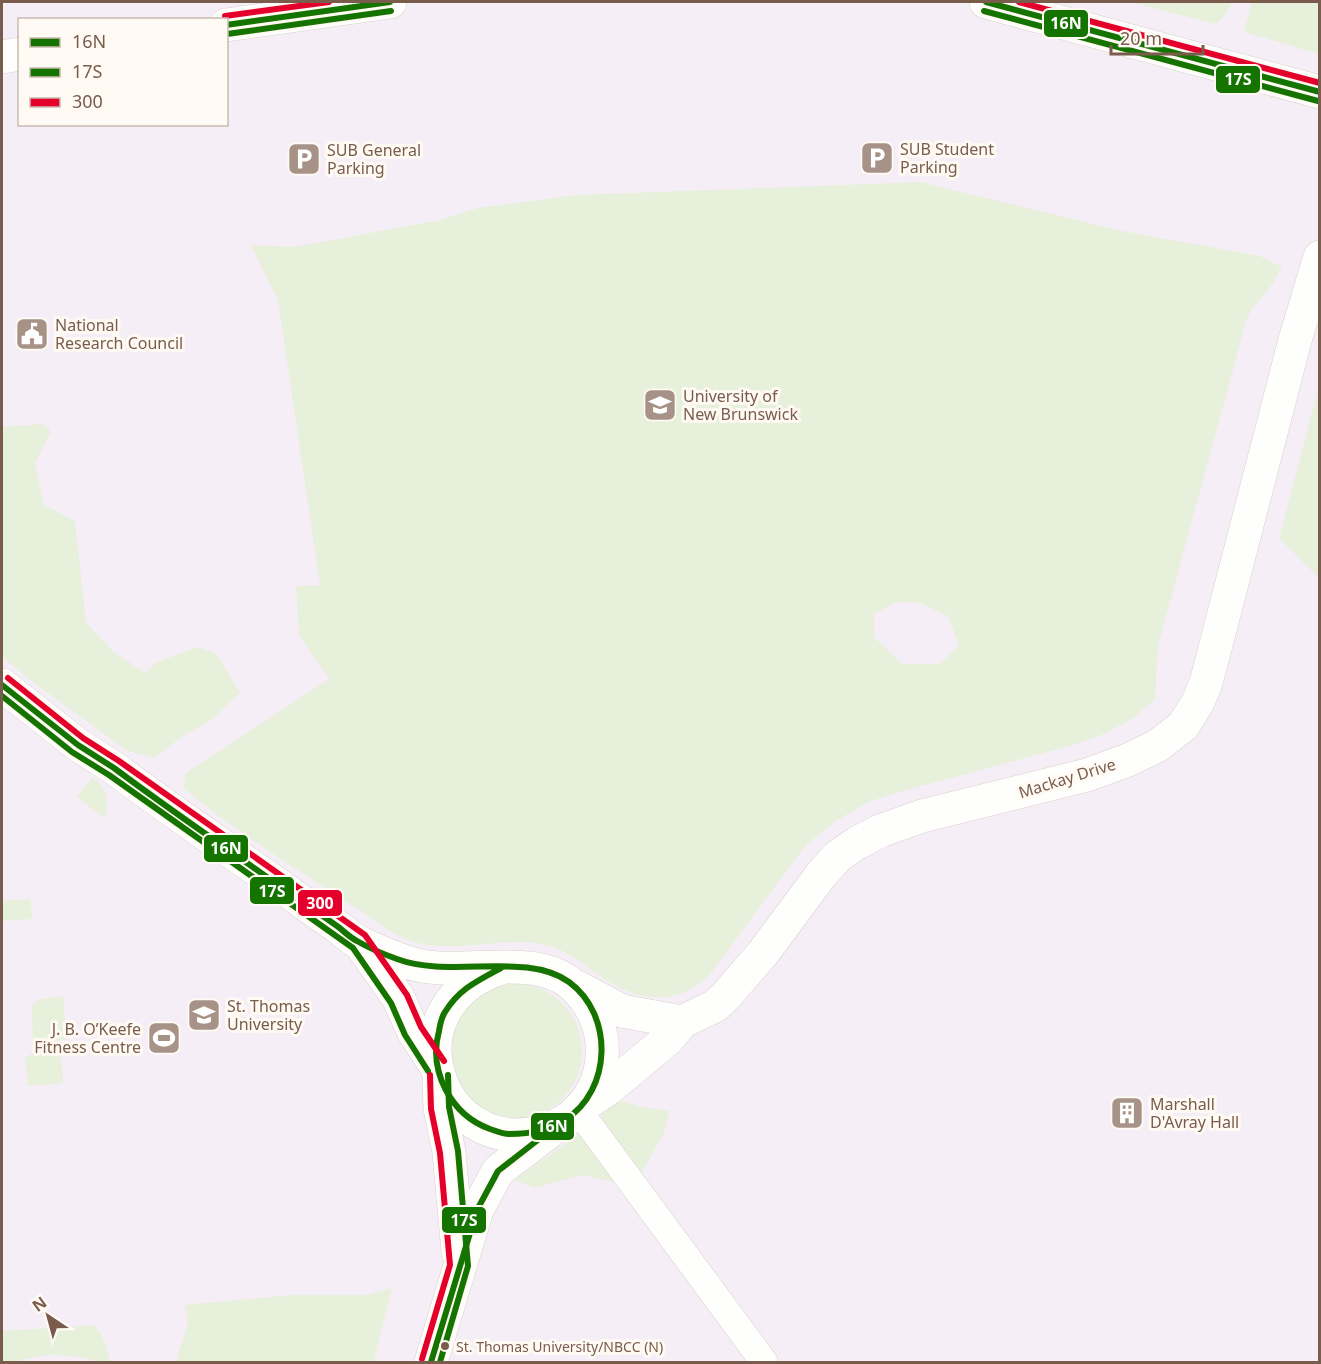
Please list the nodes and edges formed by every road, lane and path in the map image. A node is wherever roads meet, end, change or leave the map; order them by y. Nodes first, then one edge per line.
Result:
1 (390, 2) edge
2 (986, 2) edge
3 (228, 25) edge
4 (18, 54) edge
5 (2, 57) edge
6 (1320, 92) edge
7 (1320, 257) edge
8 (1307, 345) edge
9 (2, 685) edge
10 (359, 942) junction
11 (501, 968) junction
12 (569, 982) junction
13 (682, 1022) junction
14 (437, 1071) junction
15 (576, 1120) junction
16 (459, 1266) junction
17 (431, 1362) edge
18 (764, 1362) edge

1 - 3 street
2 - 6 street
4 - 5 street
7 - 8 street, Mackay Drive
8 - 13 street, Mackay Drive
9 - 10 street
10 - 11 street
10 - 14 street
11 - 12 street
11 - 14 street
12 - 13 street
12 - 15 street
13 - 15 street, Mackay Drive
14 - 15 street
14 - 16 street
15 - 16 street
15 - 18 street
16 - 17 street

